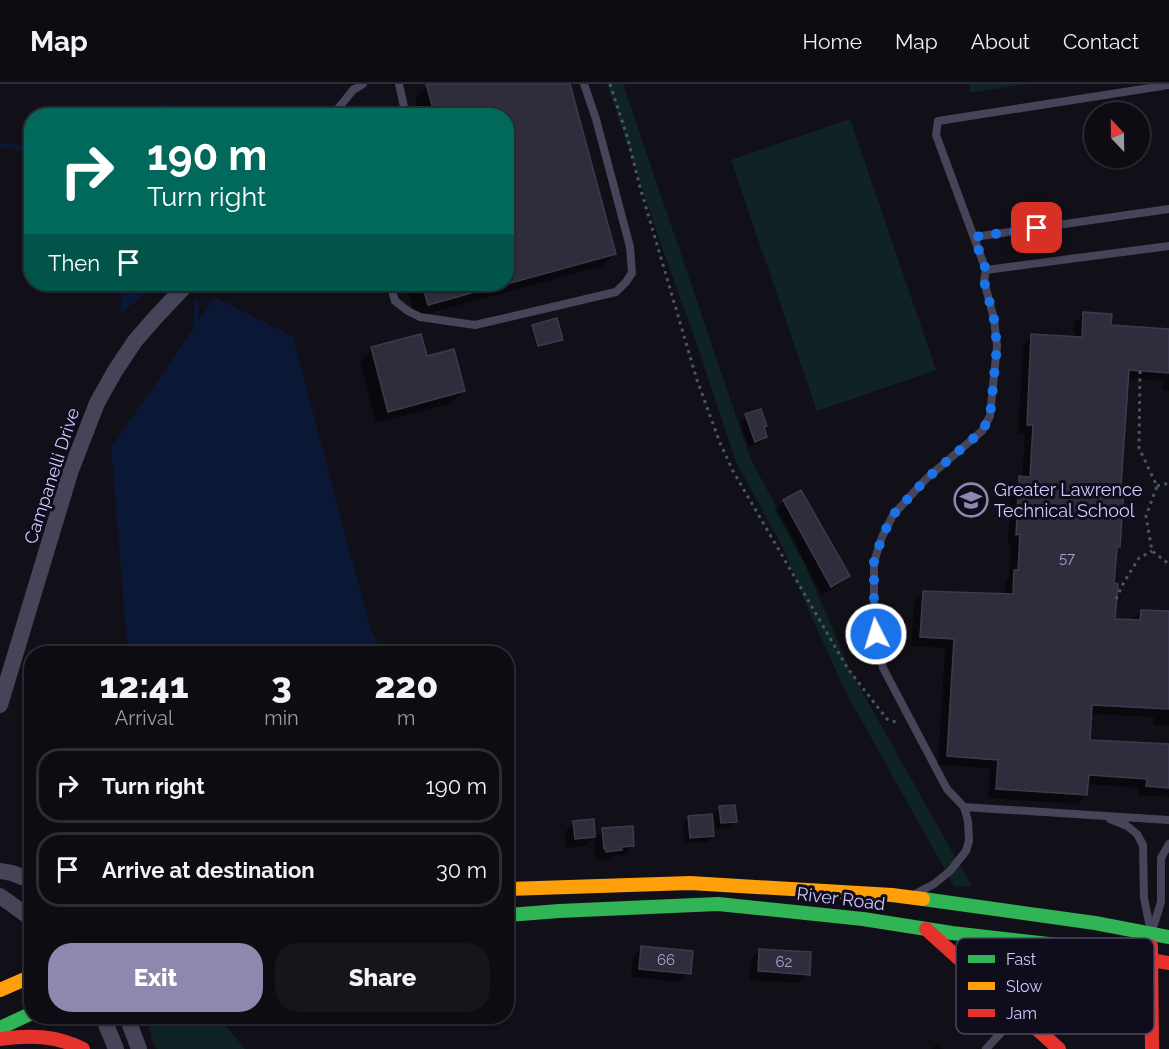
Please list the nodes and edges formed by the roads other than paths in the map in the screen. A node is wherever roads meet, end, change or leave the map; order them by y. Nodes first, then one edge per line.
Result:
1 (363, 84) edge
2 (399, 84) edge
3 (584, 84) edge
4 (1169, 85) edge
5 (338, 108) edge
6 (404, 108) edge
7 (1169, 209) edge
8 (974, 237) junction
9 (1169, 246) edge
10 (986, 270) junction
11 (180, 291) edge
12 (392, 291) edge
13 (0, 705) edge
14 (964, 807) junction
15 (1104, 816) junction
16 (1169, 820) edge
17 (1169, 844) edge
18 (0, 871) edge
19 (24, 878) edge
20 (514, 889) edge
21 (0, 896) edge
22 (909, 897) junction
23 (24, 913) edge
24 (514, 915) edge
25 (925, 928) junction
26 (1151, 934) junction
27 (1169, 937) edge
28 (996, 938) edge
29 (1151, 938) edge
30 (956, 956) edge
31 (1154, 961) edge
32 (1169, 963) edge
33 (24, 980) edge
34 (0, 990) edge
35 (24, 1017) edge
36 (106, 1024) edge
37 (130, 1024) edge
38 (0, 1028) edge
39 (1000, 1034) edge
40 (1042, 1034) edge
41 (1152, 1034) edge
42 (0, 1039) edge
43 (83, 1049) edge
44 (116, 1049) edge
45 (139, 1049) edge
46 (986, 1049) edge
47 (1059, 1049) edge
48 (1152, 1049) edge

1 - 5 lane
2 - 6 lane
3 - 12 lane
4 - 8 lane
7 - 8 lane
8 - 10 lane
9 - 10 lane
10 - 14 lane
11 - 13 street, Campanelli Drive
14 - 15 lane
14 - 22 lane
15 - 16 lane
15 - 26 lane
17 - 26 lane
18 - 19 street
20 - 22 main road, River Road
21 - 23 street
22 - 26 main road, River Road
24 - 25 main road, River Road
25 - 28 main road, River Road
25 - 30 main road
26 - 27 main road, River Road
26 - 29 main road
31 - 32 main road, River Road
33 - 34 main road
35 - 38 main road
36 - 44 street
37 - 45 street
39 - 46 lane
40 - 47 main road
41 - 48 main road
42 - 43 main road

